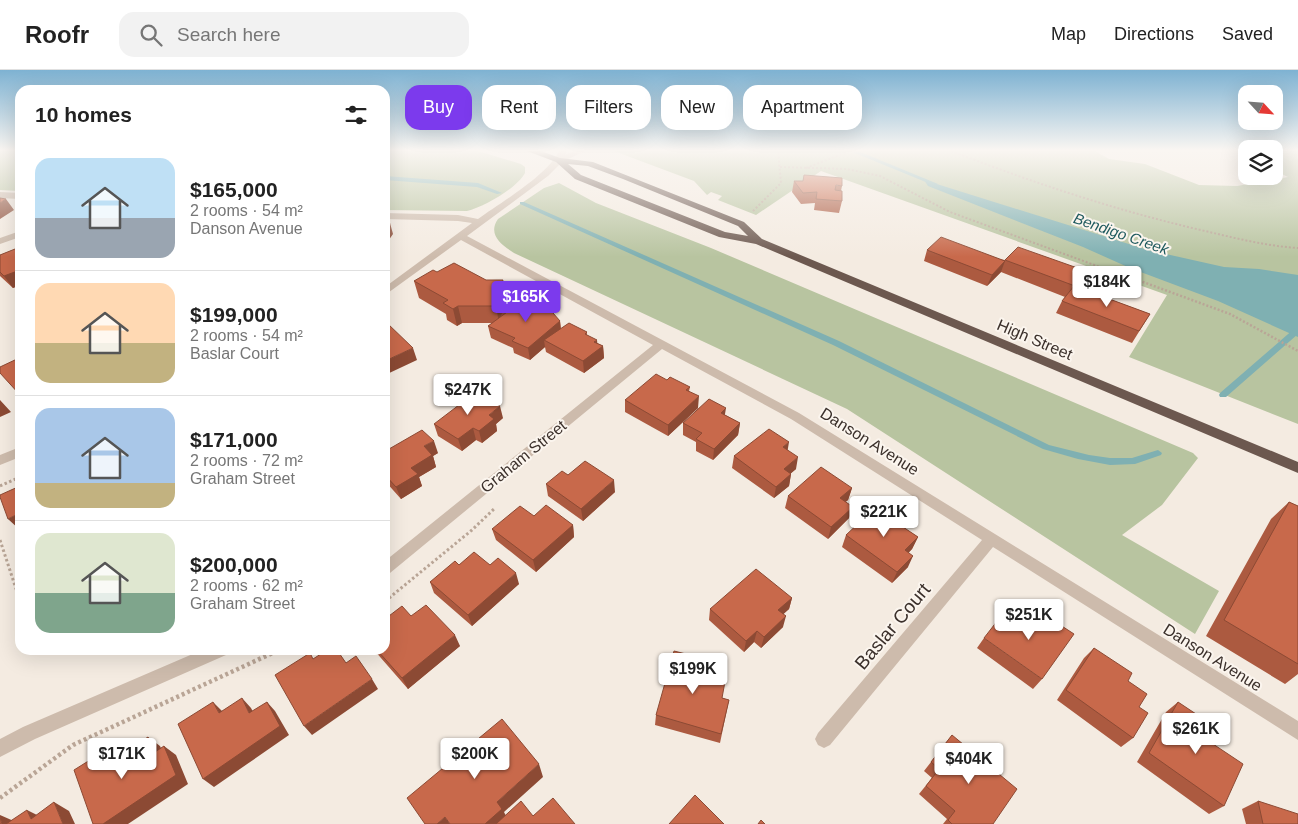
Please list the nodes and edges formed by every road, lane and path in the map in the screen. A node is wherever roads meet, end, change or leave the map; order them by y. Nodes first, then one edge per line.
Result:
1 (528, 186) edge
2 (601, 186) edge
3 (649, 186) edge
4 (778, 186) edge
5 (900, 186) edge
6 (1043, 186) edge
7 (0, 195) edge
8 (15, 196) edge
9 (750, 213) dead end
10 (390, 216) edge
11 (479, 222) junction
12 (15, 236) edge
13 (460, 236) junction
14 (0, 241) edge
15 (758, 241) junction
16 (1298, 248) edge
17 (390, 288) edge
18 (661, 344) junction
19 (1298, 351) edge
20 (15, 454) edge
21 (0, 460) edge
22 (1298, 468) edge
23 (15, 479) edge
24 (0, 486) edge
25 (991, 539) junction
26 (0, 540) edge
27 (390, 564) edge
28 (15, 586) edge
29 (209, 655) edge
30 (268, 655) edge
31 (1298, 731) edge
32 (824, 739) dead end
33 (0, 748) edge
34 (0, 798) edge

1 - 11 street
2 - 15 highway, High Street
3 - 15 highway, High Street
4 - 9 path
5 - 19 path
6 - 16 path
7 - 8 street
10 - 11 street
11 - 13 street
12 - 14 street
13 - 17 street
13 - 18 street, Danson Avenue
15 - 22 highway, High Street
18 - 25 street, Danson Avenue
18 - 27 street, Graham Street
20 - 21 street
23 - 24 path
25 - 31 street, Danson Avenue
25 - 32 street, Baslar Court
26 - 28 path
29 - 33 street
30 - 34 path

